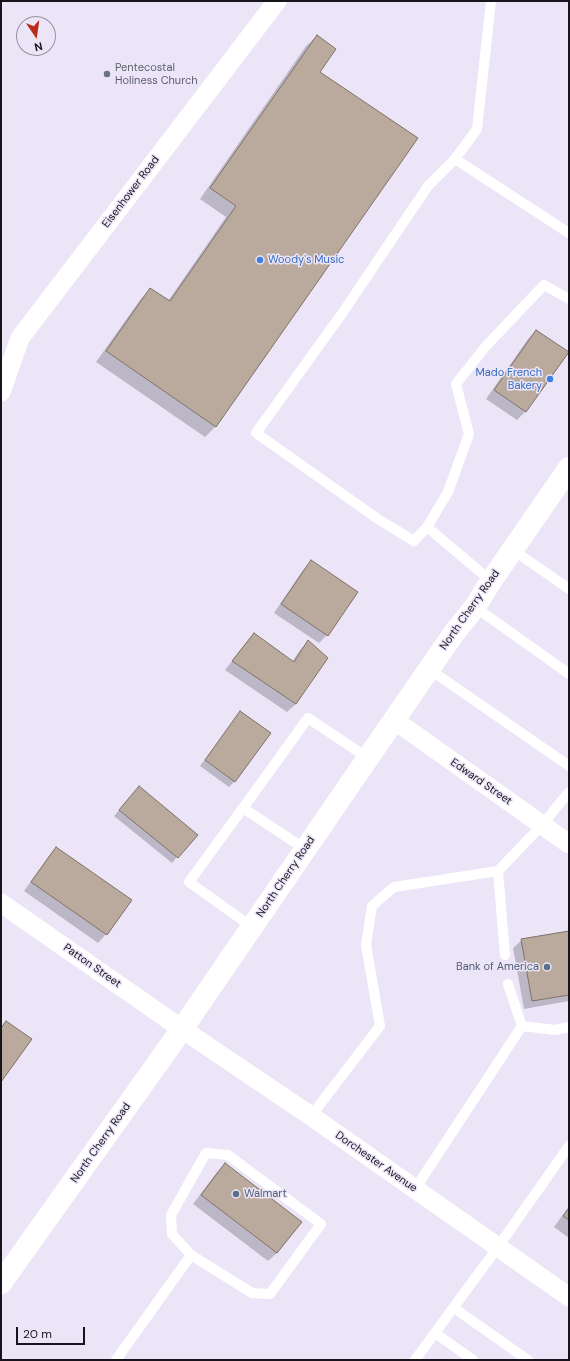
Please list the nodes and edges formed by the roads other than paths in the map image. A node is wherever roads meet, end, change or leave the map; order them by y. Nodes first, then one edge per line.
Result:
1 (277, 1) edge
2 (491, 1) edge
3 (455, 159) junction
4 (569, 233) edge
5 (569, 299) edge
6 (1, 392) edge
7 (569, 468) edge
8 (427, 527) junction
9 (512, 550) junction
10 (491, 581) junction
11 (569, 588) edge
12 (475, 607) junction
13 (430, 669) junction
14 (569, 674) edge
15 (394, 720) junction
16 (368, 758) junction
17 (569, 766) edge
18 (569, 792) edge
19 (243, 808) junction
20 (542, 825) junction
21 (569, 844) edge
22 (305, 849) junction
23 (498, 871) junction
24 (1, 903) edge
25 (252, 927) junction
26 (505, 955) dead end
27 (508, 984) dead end
28 (522, 1026) junction
29 (569, 1027) edge
30 (182, 1029) junction
31 (311, 1116) junction
32 (569, 1146) edge
33 (415, 1189) junction
34 (498, 1247) junction
35 (191, 1254) junction
36 (1, 1283) edge
37 (569, 1297) edge
38 (454, 1308) junction
39 (435, 1333) junction
40 (116, 1360) edge
41 (415, 1360) edge
42 (474, 1360) edge
43 (528, 1360) edge

1 - 6 street, Eisenhower Road
2 - 3 lane
3 - 4 lane
3 - 8 lane
5 - 8 lane
7 - 9 main road, North Cherry Road
8 - 10 lane
9 - 10 main road, North Cherry Road
9 - 11 lane
10 - 12 main road, North Cherry Road
12 - 13 main road, North Cherry Road
12 - 14 lane
13 - 15 main road, North Cherry Road
13 - 17 lane
15 - 16 main road, North Cherry Road
15 - 20 street, Edward Street
16 - 19 lane
16 - 22 main road, North Cherry Road
18 - 20 lane
19 - 22 lane
19 - 25 lane
20 - 21 street, Edward Street
20 - 23 lane
22 - 25 main road, North Cherry Road
23 - 26 lane
23 - 31 lane
24 - 30 street, Patton Street
25 - 30 main road, North Cherry Road
27 - 28 lane
28 - 29 lane
28 - 33 lane
30 - 31 street, Dorchester Avenue
30 - 36 main road, North Cherry Road
31 - 33 street, Dorchester Avenue
32 - 34 lane
33 - 34 street, Dorchester Avenue
34 - 37 street, Dorchester Avenue
34 - 38 lane
35 - 35 lane
35 - 40 lane
38 - 39 lane
38 - 43 lane
39 - 41 lane
39 - 42 lane

